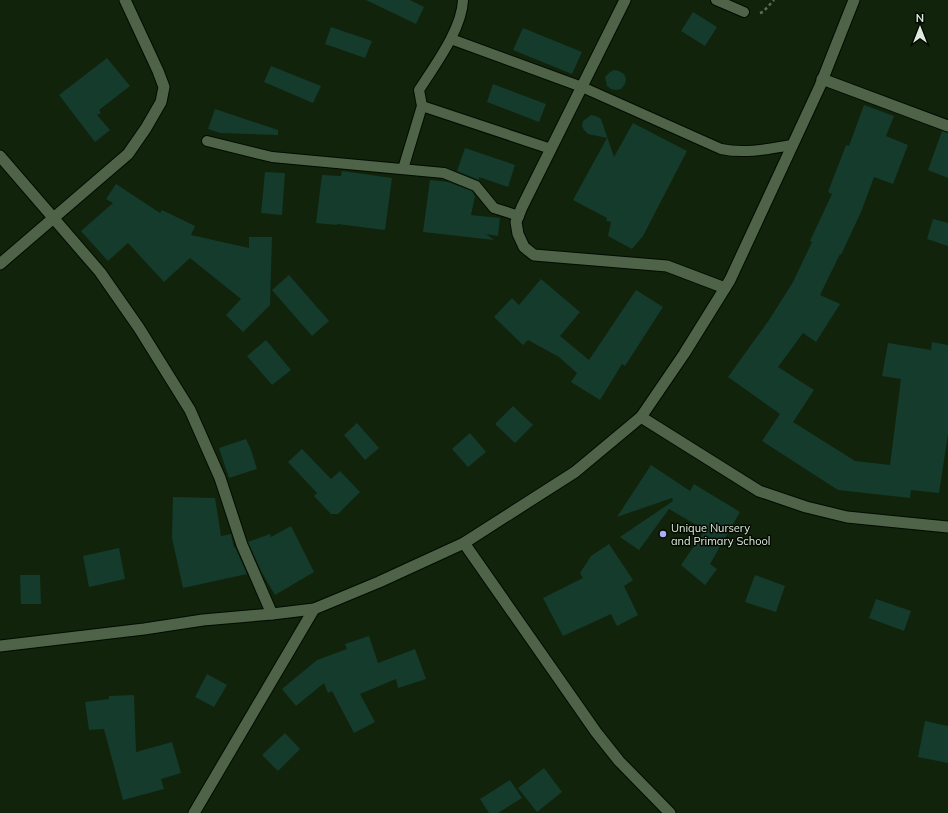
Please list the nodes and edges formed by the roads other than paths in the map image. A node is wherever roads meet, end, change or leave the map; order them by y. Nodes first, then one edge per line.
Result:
1 (125, 0) edge
2 (463, 0) edge
3 (625, 0) edge
4 (716, 0) edge
5 (854, 0) edge
6 (744, 12) dead end
7 (451, 40) junction
8 (822, 79) junction
9 (582, 87) junction
10 (422, 106) junction
11 (948, 126) edge
12 (207, 141) dead end
13 (792, 145) junction
14 (551, 149) junction
15 (0, 156) edge
16 (403, 169) junction
17 (519, 216) junction
18 (54, 218) junction
19 (0, 264) edge
20 (725, 288) junction
21 (641, 418) junction
22 (948, 527) edge
23 (464, 543) junction
24 (314, 609) junction
25 (272, 614) junction
26 (0, 646) edge
27 (194, 813) edge
28 (670, 813) edge

1 - 18 street
2 - 7 lane
3 - 9 street
4 - 6 lane
5 - 8 street
7 - 9 lane
7 - 10 lane
8 - 11 street
8 - 13 street
9 - 13 lane
9 - 14 street
10 - 14 lane
10 - 16 lane
12 - 16 lane
13 - 20 street
14 - 17 street
15 - 18 street
16 - 17 lane
17 - 20 street
18 - 19 street
18 - 25 street
20 - 21 street
21 - 22 street
21 - 23 street
23 - 24 street
23 - 28 street
24 - 25 street
24 - 27 street
25 - 26 street

